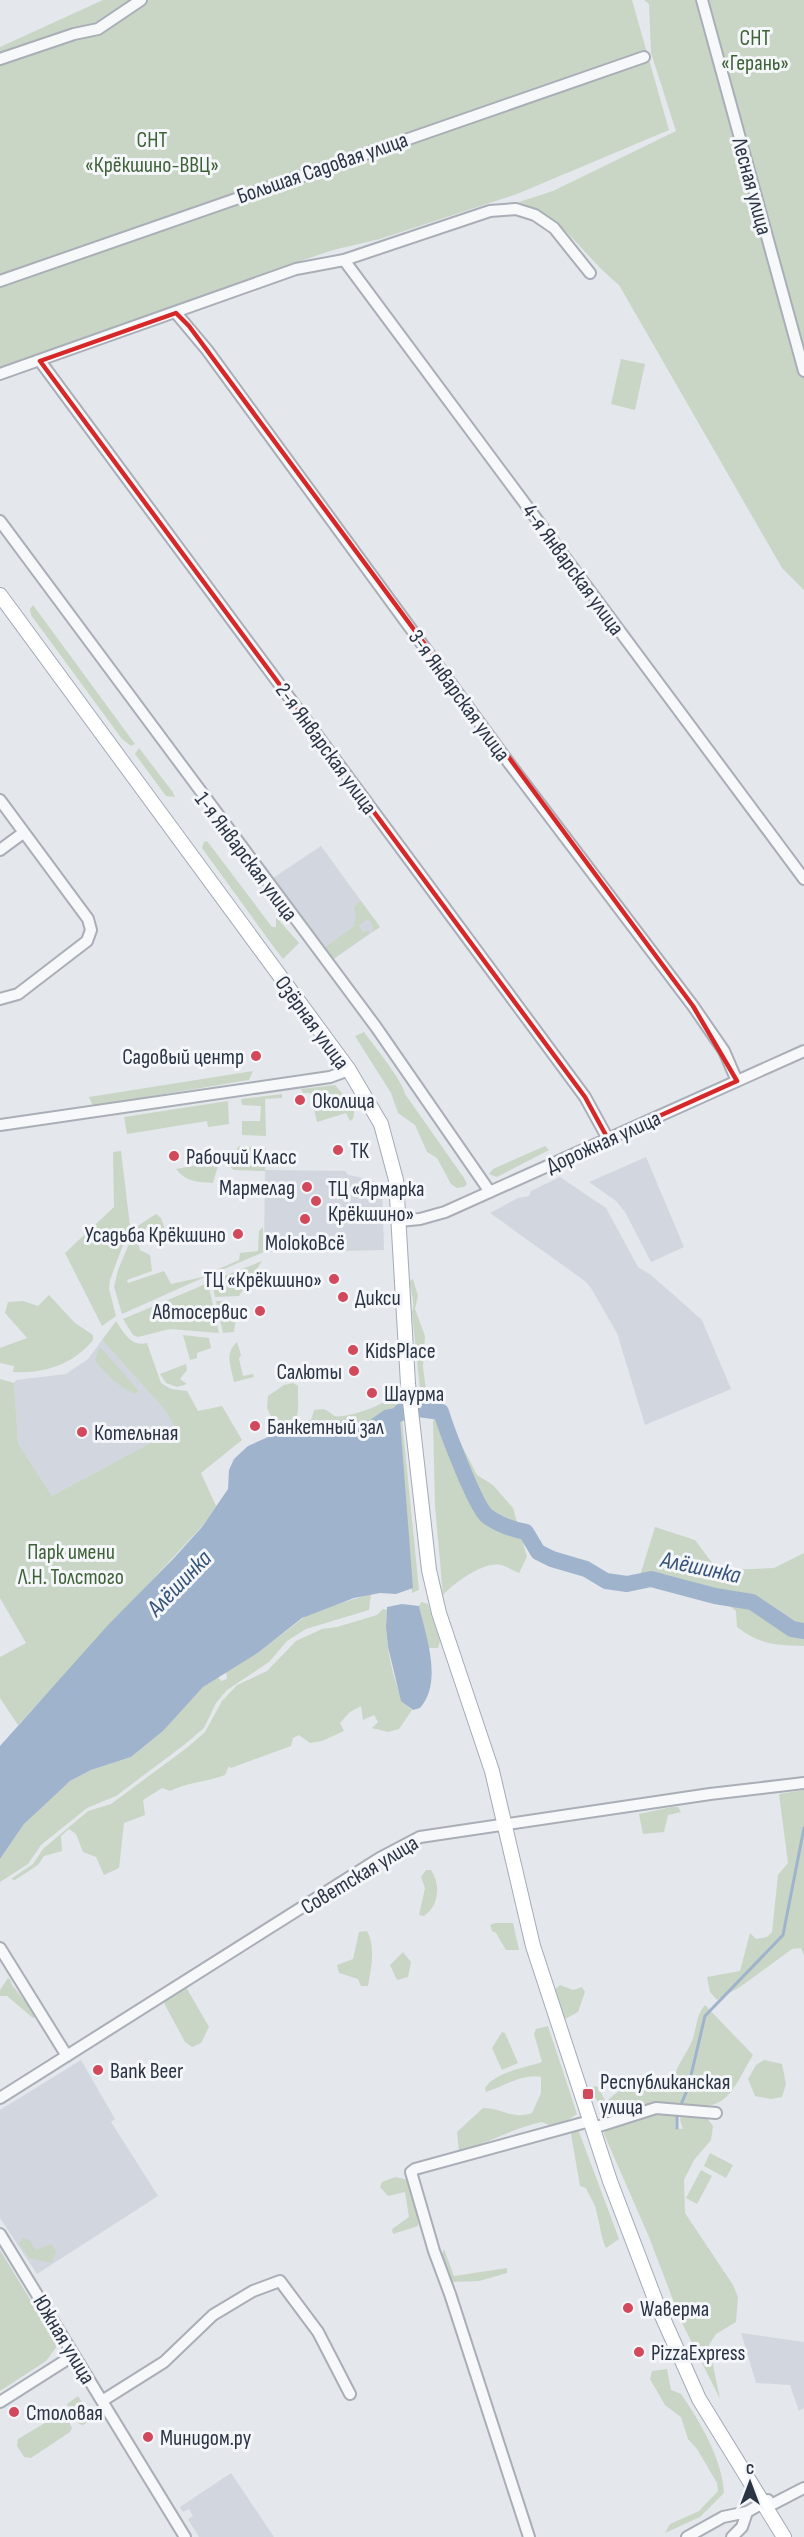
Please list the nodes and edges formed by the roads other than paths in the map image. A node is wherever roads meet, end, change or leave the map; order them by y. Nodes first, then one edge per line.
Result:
1 (141, 0) edge
2 (702, 0) edge
3 (644, 57) dead end
4 (0, 59) edge
5 (344, 260) junction
6 (590, 273) dead end
7 (0, 280) edge
8 (176, 313) junction
9 (40, 361) junction
10 (804, 371) edge
11 (0, 374) edge
12 (0, 521) edge
13 (0, 595) edge
14 (0, 800) edge
15 (24, 833) junction
16 (0, 850) edge
17 (804, 879) edge
18 (0, 999) edge
19 (804, 1051) edge
20 (349, 1070) junction
21 (737, 1081) junction
22 (0, 1125) edge
23 (608, 1139) junction
24 (490, 1192) junction
25 (399, 1221) junction
26 (804, 1783) edge
27 (505, 1824) junction
28 (0, 1948) edge
29 (67, 2056) junction
30 (0, 2098) edge
31 (716, 2113) dead end
32 (592, 2125) junction
33 (0, 2234) edge
34 (74, 2355) junction
35 (350, 2394) dead end
36 (102, 2401) junction
37 (0, 2402) edge
38 (804, 2488) edge
39 (770, 2502) junction
40 (747, 2512) junction
41 (185, 2537) edge
42 (529, 2537) edge
43 (687, 2537) edge
44 (732, 2537) edge
45 (784, 2537) edge
46 (792, 2537) edge

1 - 4 street
2 - 10 street, Лесная улица
3 - 7 street, Большая Садовая улица
5 - 6 street
5 - 8 street
5 - 17 street, 4-я Январская улица
8 - 9 street
8 - 21 street, 3-я Январская улица
9 - 11 street
9 - 23 street, 2-я Январская улица
12 - 24 street, 1-я Январская улица
13 - 20 main road, Озёрная улица
14 - 15 street
15 - 16 street
15 - 18 street
19 - 21 street, Дорожная улица
20 - 22 street
20 - 25 main road, Озёрная улица
21 - 23 street, Дорожная улица
23 - 24 street, Дорожная улица
24 - 25 street, Дорожная улица
25 - 27 main road, Озёрная улица
26 - 27 street, Советская улица
27 - 29 street, Советская улица
27 - 32 main road, Озёрная улица
28 - 29 street
29 - 30 street, Советская улица
31 - 32 street
32 - 39 main road, Озёрная улица
32 - 42 street
33 - 34 street, Южная улица
34 - 36 street, Южная улица
34 - 37 street
35 - 36 street
36 - 41 street, Южная улица
38 - 39 street
39 - 40 street
39 - 45 main road
39 - 46 main road
40 - 43 street
40 - 44 street

